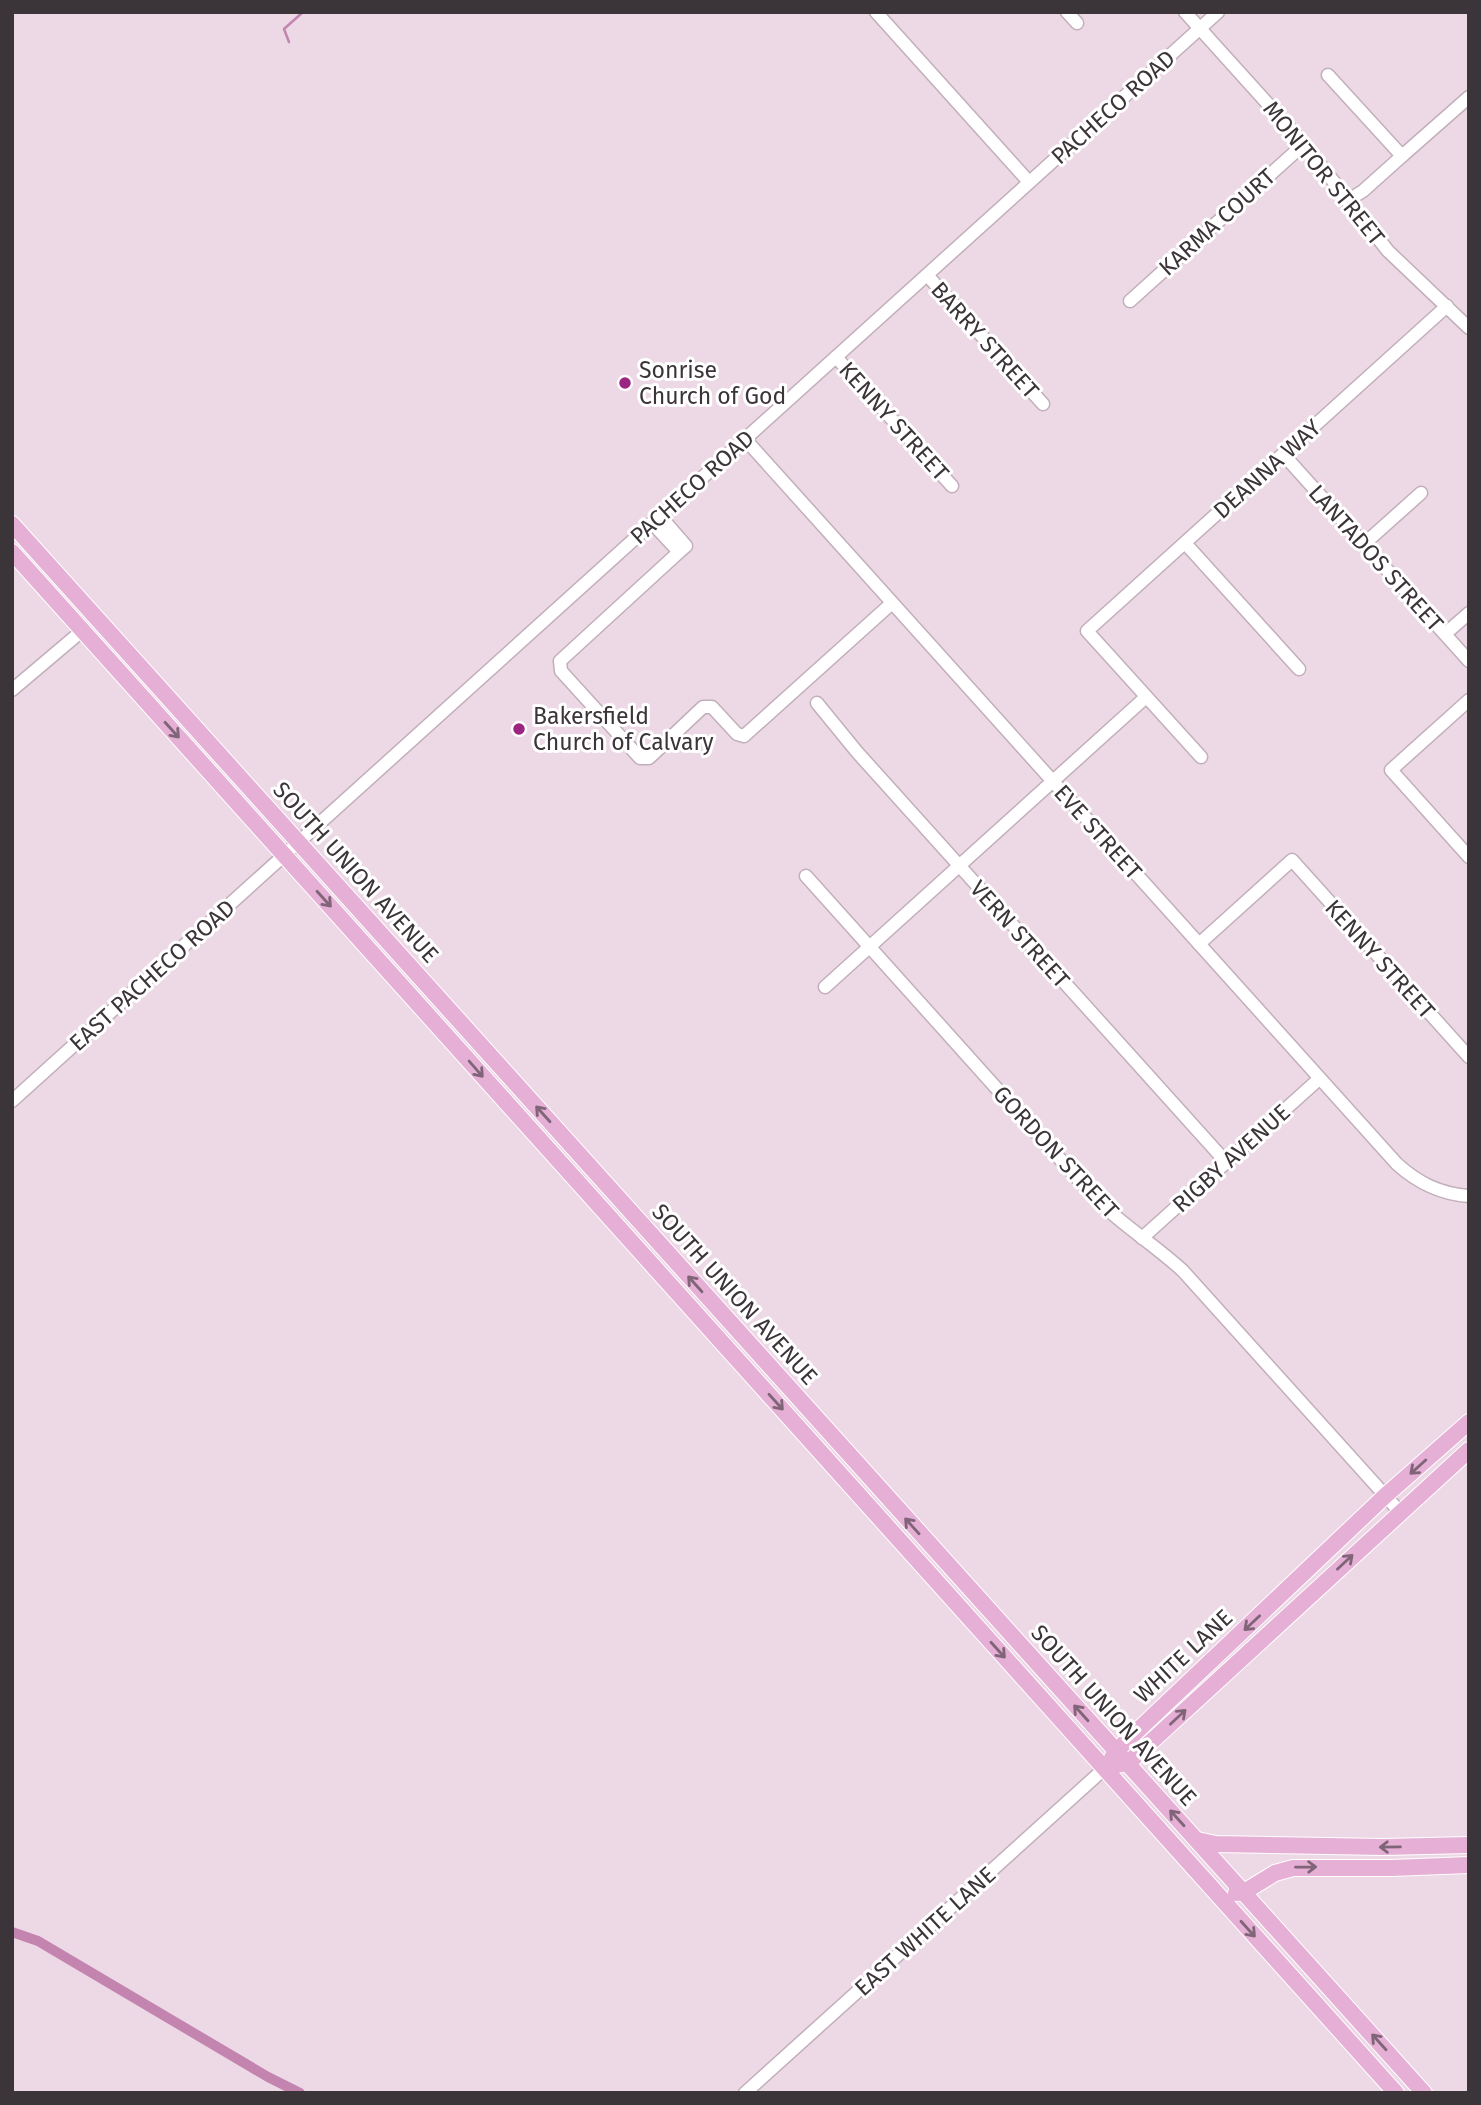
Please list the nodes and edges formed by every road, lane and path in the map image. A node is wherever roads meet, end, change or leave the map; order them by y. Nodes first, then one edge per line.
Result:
1 (876, 12) edge
2 (1067, 12) edge
3 (1185, 12) edge
4 (1218, 12) edge
5 (1077, 23) dead end
6 (1200, 28) junction
7 (1328, 75) dead end
8 (1469, 97) edge
9 (1304, 144) junction
10 (1402, 156) junction
11 (1029, 182) junction
12 (1347, 201) junction
13 (927, 275) junction
14 (1130, 301) dead end
15 (1447, 306) junction
16 (1469, 328) edge
17 (836, 357) junction
18 (1043, 404) dead end
19 (745, 439) junction
20 (1283, 454) junction
21 (953, 486) dead end
22 (1421, 493) dead end
23 (656, 520) junction
24 (12, 524) edge
25 (1185, 543) junction
26 (1364, 544) junction
27 (12, 549) edge
28 (892, 603) junction
29 (1469, 613) edge
30 (101, 622) junction
31 (83, 630) junction
32 (1445, 634) junction
33 (1469, 661) edge
34 (1298, 669) dead end
35 (12, 690) edge
36 (1146, 697) junction
37 (1469, 700) edge
38 (817, 703) dead end
39 (179, 709) junction
40 (1201, 757) dead end
41 (1052, 782) junction
42 (291, 849) junction
43 (1469, 857) edge
44 (959, 866) junction
45 (806, 876) dead end
46 (1199, 944) junction
47 (870, 947) junction
48 (825, 987) dead end
49 (1469, 1057) edge
50 (1319, 1079) junction
51 (12, 1101) edge
52 (1226, 1162) junction
53 (591, 1196) junction
54 (1469, 1196) edge
55 (1142, 1238) junction
56 (667, 1253) junction
57 (702, 1320) junction
58 (780, 1378) junction
59 (1469, 1422) edge
60 (812, 1442) junction
61 (1469, 1451) edge
62 (1385, 1496) junction
63 (890, 1501) junction
64 (1400, 1512) junction
65 (924, 1567) junction
66 (1003, 1626) junction
67 (1116, 1751) junction
68 (1128, 1763) junction
69 (1105, 1768) junction
70 (1162, 1833) junction
71 (1197, 1840) junction
72 (1469, 1845) edge
73 (1469, 1865) edge
74 (1244, 1892) junction
75 (1374, 2068) junction
76 (745, 2093) edge
77 (1396, 2093) edge
78 (1412, 2093) edge
79 (1424, 2093) edge

1 - 11 street
2 - 5 street
3 - 6 street, MONITOR STREET
4 - 6 street, PACHECO ROAD
6 - 9 street, MONITOR STREET
6 - 11 street, PACHECO ROAD
7 - 10 street
8 - 10 street
9 - 12 street, MONITOR STREET
9 - 14 street, KARMA COURT
10 - 12 street
11 - 13 street, PACHECO ROAD
12 - 15 street, MONITOR STREET
13 - 17 street, PACHECO ROAD
13 - 18 street, BARRY STREET
15 - 16 street, MONITOR STREET
15 - 20 street, DEANNA WAY
17 - 19 street, PACHECO ROAD
17 - 21 street, KENNY STREET
19 - 23 street, PACHECO ROAD
19 - 28 street, EVE STREET
20 - 25 street, DEANNA WAY
20 - 26 street, LANTADOS STREET
22 - 26 street
23 - 28 street
23 - 42 street, PACHECO ROAD
24 - 30 main road, SOUTH UNION AVENUE
25 - 34 street
25 - 36 street, DEANNA WAY
26 - 32 street, LANTADOS STREET
27 - 30 main road
27 - 31 main road, SOUTH UNION AVENUE
28 - 41 street, EVE STREET
29 - 32 street
30 - 39 main road, SOUTH UNION AVENUE
31 - 35 street
31 - 39 main road
31 -> 42 main road, SOUTH UNION AVENUE
32 - 33 street, LANTADOS STREET
36 - 40 street
36 - 41 street
37 - 43 street
38 - 44 street, VERN STREET
39 - 42 main road, SOUTH UNION AVENUE
41 - 44 street
41 - 46 street, EVE STREET
42 - 51 street, EAST PACHECO ROAD
42 -> 53 main road, SOUTH UNION AVENUE
56 -> 42 main road, SOUTH UNION AVENUE
44 - 47 street
44 - 52 street, VERN STREET
45 - 47 street, GORDON STREET
46 - 49 street, KENNY STREET
46 - 50 street, EVE STREET
47 - 48 street
47 - 55 street, GORDON STREET
50 - 52 street, RIGBY AVENUE
50 - 54 street, EVE STREET
52 - 55 street, RIGBY AVENUE
53 - 56 main road
53 - 57 main road, SOUTH UNION AVENUE
55 - 62 street, GORDON STREET
58 -> 56 main road, SOUTH UNION AVENUE
57 - 58 main road
57 -> 60 main road, SOUTH UNION AVENUE
58 - 63 main road, SOUTH UNION AVENUE
59 -> 62 main road, WHITE LANE
60 - 63 main road
60 - 65 main road, SOUTH UNION AVENUE
61 - 64 main road, WHITE LANE
62 - 64 street, GORDON STREET
62 -> 67 main road, WHITE LANE
66 -> 63 main road, SOUTH UNION AVENUE
68 -> 64 main road, WHITE LANE
65 - 66 main road
65 -> 69 main road, SOUTH UNION AVENUE
67 -> 66 main road, SOUTH UNION AVENUE
67 - 68 main road, SOUTH UNION AVENUE
67 - 69 main road, WHITE LANE
68 - 69 main road
71 -> 68 main road, SOUTH UNION AVENUE
69 - 70 main road, SOUTH UNION AVENUE
69 - 76 street, EAST WHITE LANE
70 - 74 main road
70 -> 75 main road, SOUTH UNION AVENUE
72 -> 71 main road
71 - 74 main road, SOUTH UNION AVENUE
74 -> 73 main road
79 -> 74 main road, SOUTH UNION AVENUE
75 - 77 main road, SOUTH UNION AVENUE
75 - 78 main road

